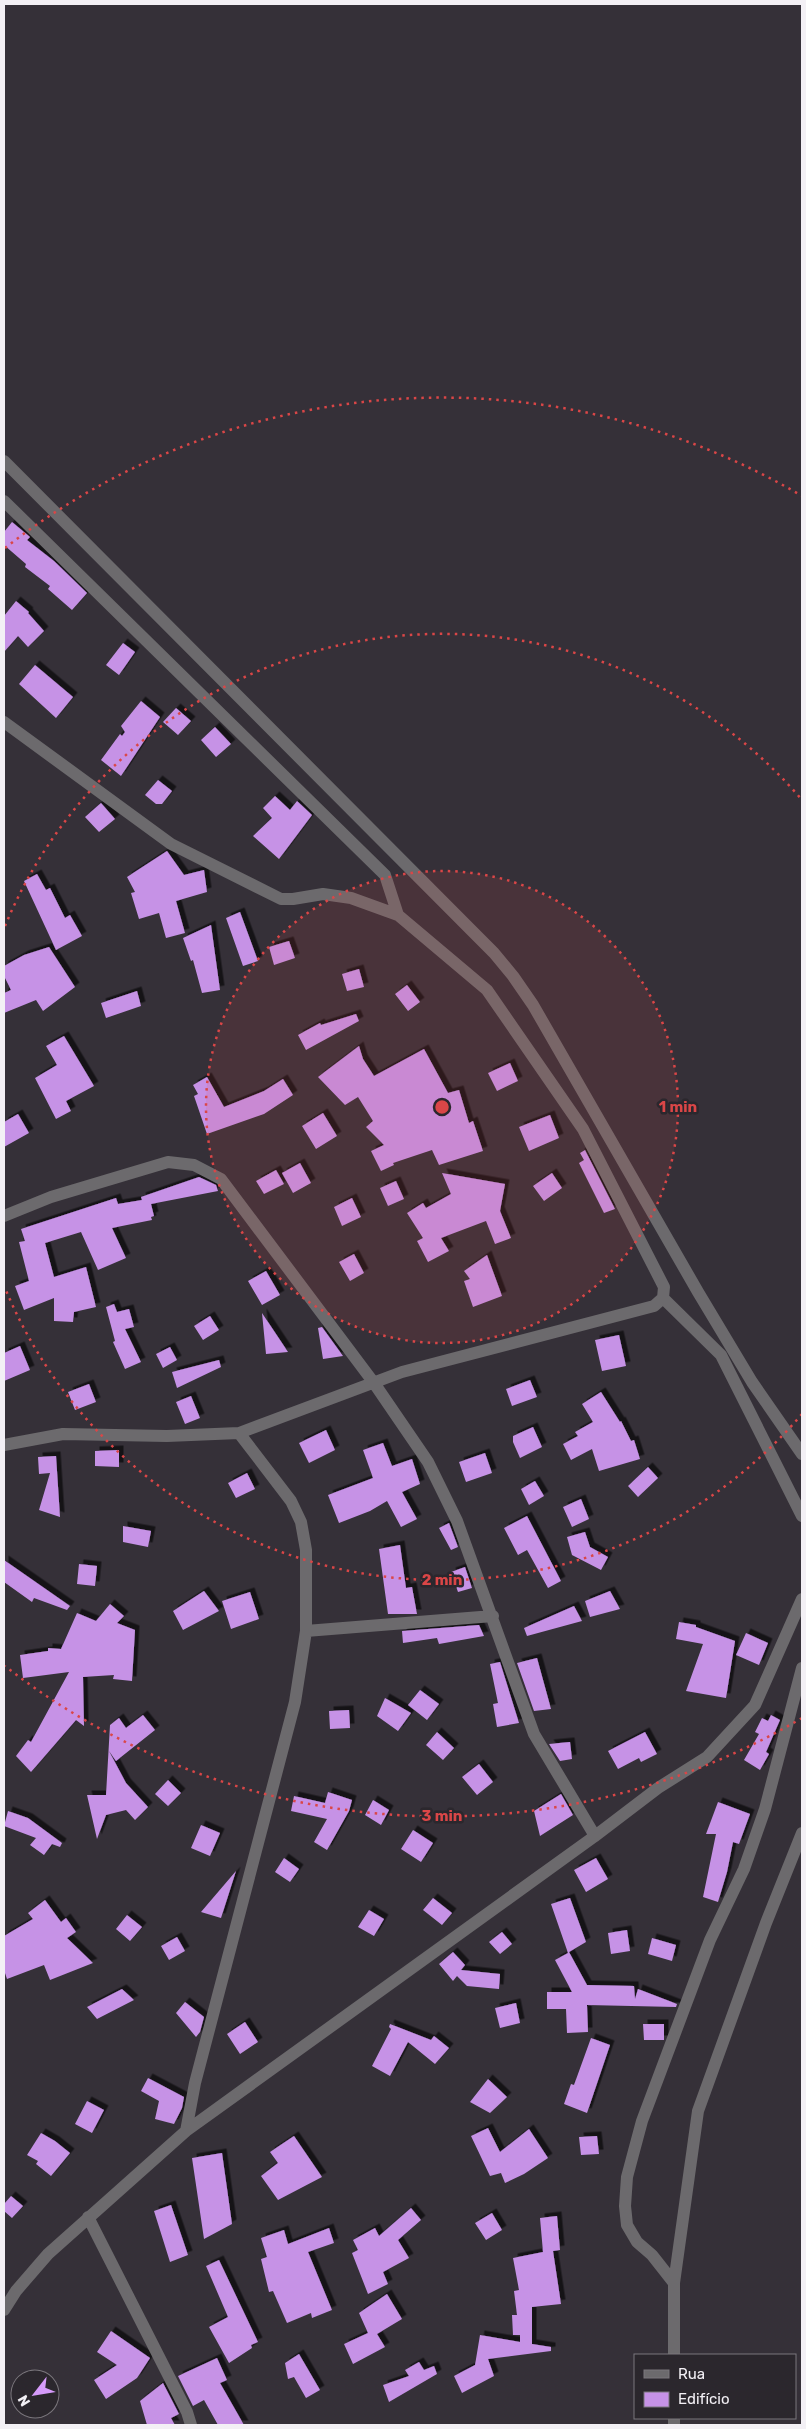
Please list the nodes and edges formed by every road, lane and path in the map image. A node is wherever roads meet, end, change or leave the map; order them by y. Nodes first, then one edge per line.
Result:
1 (4, 461) edge
2 (4, 501) edge
3 (4, 722) edge
4 (398, 915) junction
5 (4, 1216) edge
6 (663, 1298) junction
7 (374, 1383) junction
8 (239, 1433) junction
9 (4, 1444) edge
10 (802, 1454) edge
11 (802, 1516) edge
12 (802, 1599) edge
13 (493, 1616) junction
14 (306, 1631) junction
15 (802, 1668) edge
16 (802, 1833) edge
17 (595, 1836) junction
18 (186, 2131) junction
19 (88, 2217) junction
20 (674, 2282) junction
21 (4, 2310) edge
22 (674, 2354) edge
23 (191, 2425) edge

1 - 10 street
2 - 4 street
3 - 4 street
4 - 6 street
5 - 7 street
6 - 7 street
6 - 11 street
7 - 8 street
7 - 13 street
8 - 9 street
8 - 14 street
12 - 17 street
13 - 14 street
13 - 17 street
14 - 18 street
15 - 20 street
16 - 20 street
17 - 18 street
18 - 19 street
19 - 21 street
19 - 23 street
20 - 22 street

